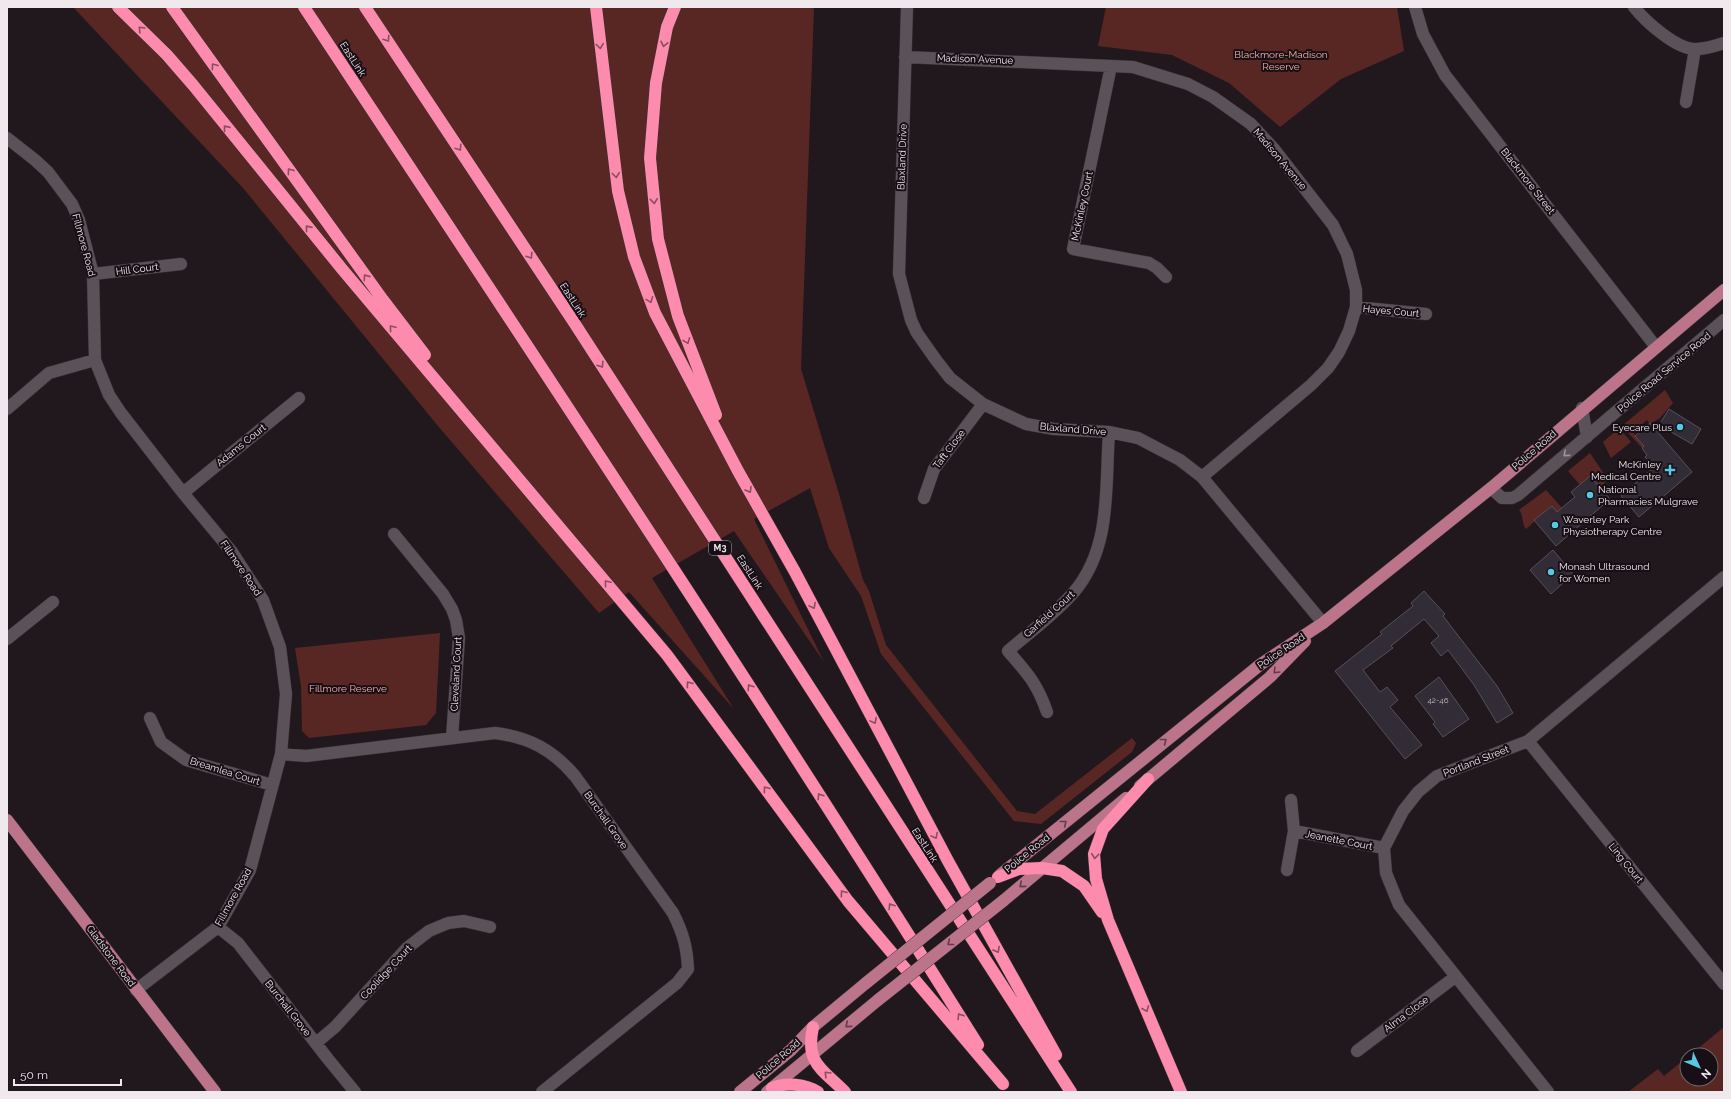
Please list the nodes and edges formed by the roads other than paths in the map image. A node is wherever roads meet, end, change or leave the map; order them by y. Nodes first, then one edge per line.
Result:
1 (118, 7) edge
2 (172, 7) edge
3 (304, 7) edge
4 (365, 7) edge
5 (596, 7) edge
6 (675, 7) edge
7 (907, 7) edge
8 (1415, 7) edge
9 (1634, 7) edge
10 (1724, 43) edge
11 (1695, 49) junction
12 (905, 57) junction
13 (1111, 66) junction
14 (1686, 102) dead end
15 (7, 138) edge
16 (181, 264) dead end
17 (93, 274) junction
18 (1166, 277) dead end
19 (1724, 290) edge
20 (1356, 308) junction
21 (1426, 314) dead end
22 (1724, 320) edge
23 (1656, 347) junction
24 (95, 360) junction
25 (299, 398) dead end
26 (983, 404) junction
27 (1582, 408) junction
28 (7, 409) edge
29 (1109, 432) junction
30 (1587, 437) junction
31 (507, 465) junction
32 (738, 471) junction
33 (1202, 477) junction
34 (1490, 488) junction
35 (183, 493) junction
36 (924, 498) dead end
37 (394, 534) dead end
38 (1724, 577) edge
39 (53, 602) dead end
40 (1323, 623) junction
41 (7, 639) edge
42 (1047, 712) dead end
43 (150, 718) dead end
44 (452, 738) junction
45 (1528, 741) junction
46 (280, 754) junction
47 (1148, 779) junction
48 (272, 785) junction
49 (1292, 800) dead end
50 (7, 820) edge
51 (1294, 831) junction
52 (1384, 848) junction
53 (1042, 868) junction
54 (1287, 870) dead end
55 (994, 880) junction
56 (1108, 920) junction
57 (218, 927) junction
58 (490, 927) dead end
59 (1455, 976) junction
60 (1724, 984) edge
61 (136, 990) junction
62 (813, 1027) junction
63 (316, 1044) junction
64 (1357, 1051) dead end
65 (812, 1056) junction
66 (1005, 1088) edge
67 (770, 1090) edge
68 (214, 1092) edge
69 (355, 1092) edge
70 (542, 1092) edge
71 (740, 1092) edge
72 (818, 1092) edge
73 (844, 1092) edge
74 (1071, 1092) edge
75 (1078, 1092) edge
76 (1181, 1092) edge
77 (1548, 1092) edge

31 -> 1 highway
31 -> 2 highway
66 -> 3 highway, EastLink
4 -> 74 highway, EastLink / M3
5 -> 32 highway
6 -> 32 highway
7 - 12 street, Blaxland Drive
8 - 23 street, Blackmore Street
9 - 11 street
10 - 11 street
11 - 14 street
12 - 13 street, Madison Avenue
12 - 26 street, Blaxland Drive
13 - 18 street, McKinley Court
13 - 20 street, Madison Avenue
15 - 17 street, Fillmore Road
16 - 17 street, Hill Court
17 - 24 street, Fillmore Road
19 - 23 main road, Police Road
20 - 21 street, Hayes Court
20 - 33 street, Madison Avenue
22 - 30 street, Police Road Service Road
23 - 27 main road, Police Road
24 - 28 street
24 - 35 street, Fillmore Road
25 - 35 street, Adams Court
26 - 29 street, Blaxland Drive
26 - 36 street, Taft Close
27 - 30 street
27 - 34 main road, Police Road
29 - 33 street, Blaxland Drive
29 - 42 street, Garfield Court
30 -> 34 street, Police Road Service Road
66 -> 31 highway
32 -> 75 highway
33 - 40 street, Blaxland Drive
34 - 40 main road, Police Road
35 - 46 street, Fillmore Road
37 - 44 street, Cleveland Court
38 - 45 street, Portland Street
39 - 41 street
40 -> 47 main road, Police Road
55 -> 40 main road, Police Road
43 - 48 street, Breamlea Court
44 - 46 street, Burchall Grove
44 - 70 street, Burchall Grove
45 - 52 street, Portland Street
45 - 60 street, Ling Court
46 - 48 street, Fillmore Road
47 - 53 main road, Police Road
47 -> 56 highway
48 - 57 street, Fillmore Road
49 - 51 street, Jeanette Court
50 - 61 main road, Gladstone Road
51 - 52 street, Jeanette Court
51 - 54 street, Jeanette Court
52 - 59 street
53 - 55 highway
53 - 56 highway
53 -> 65 main road, Police Road, bridge
55 - 62 main road, Police Road, bridge
56 -> 76 highway
57 - 61 street, Fillmore Road
57 - 63 street, Burchall Grove
58 - 63 street, Coolidge Court
59 - 64 street, Alma Close
59 - 77 street
61 - 68 main road, Gladstone Road
62 - 65 highway
62 - 71 main road, Police Road
63 - 69 street, Burchall Grove
65 - 67 main road, Police Road
73 -> 65 highway
67 - 72 highway

